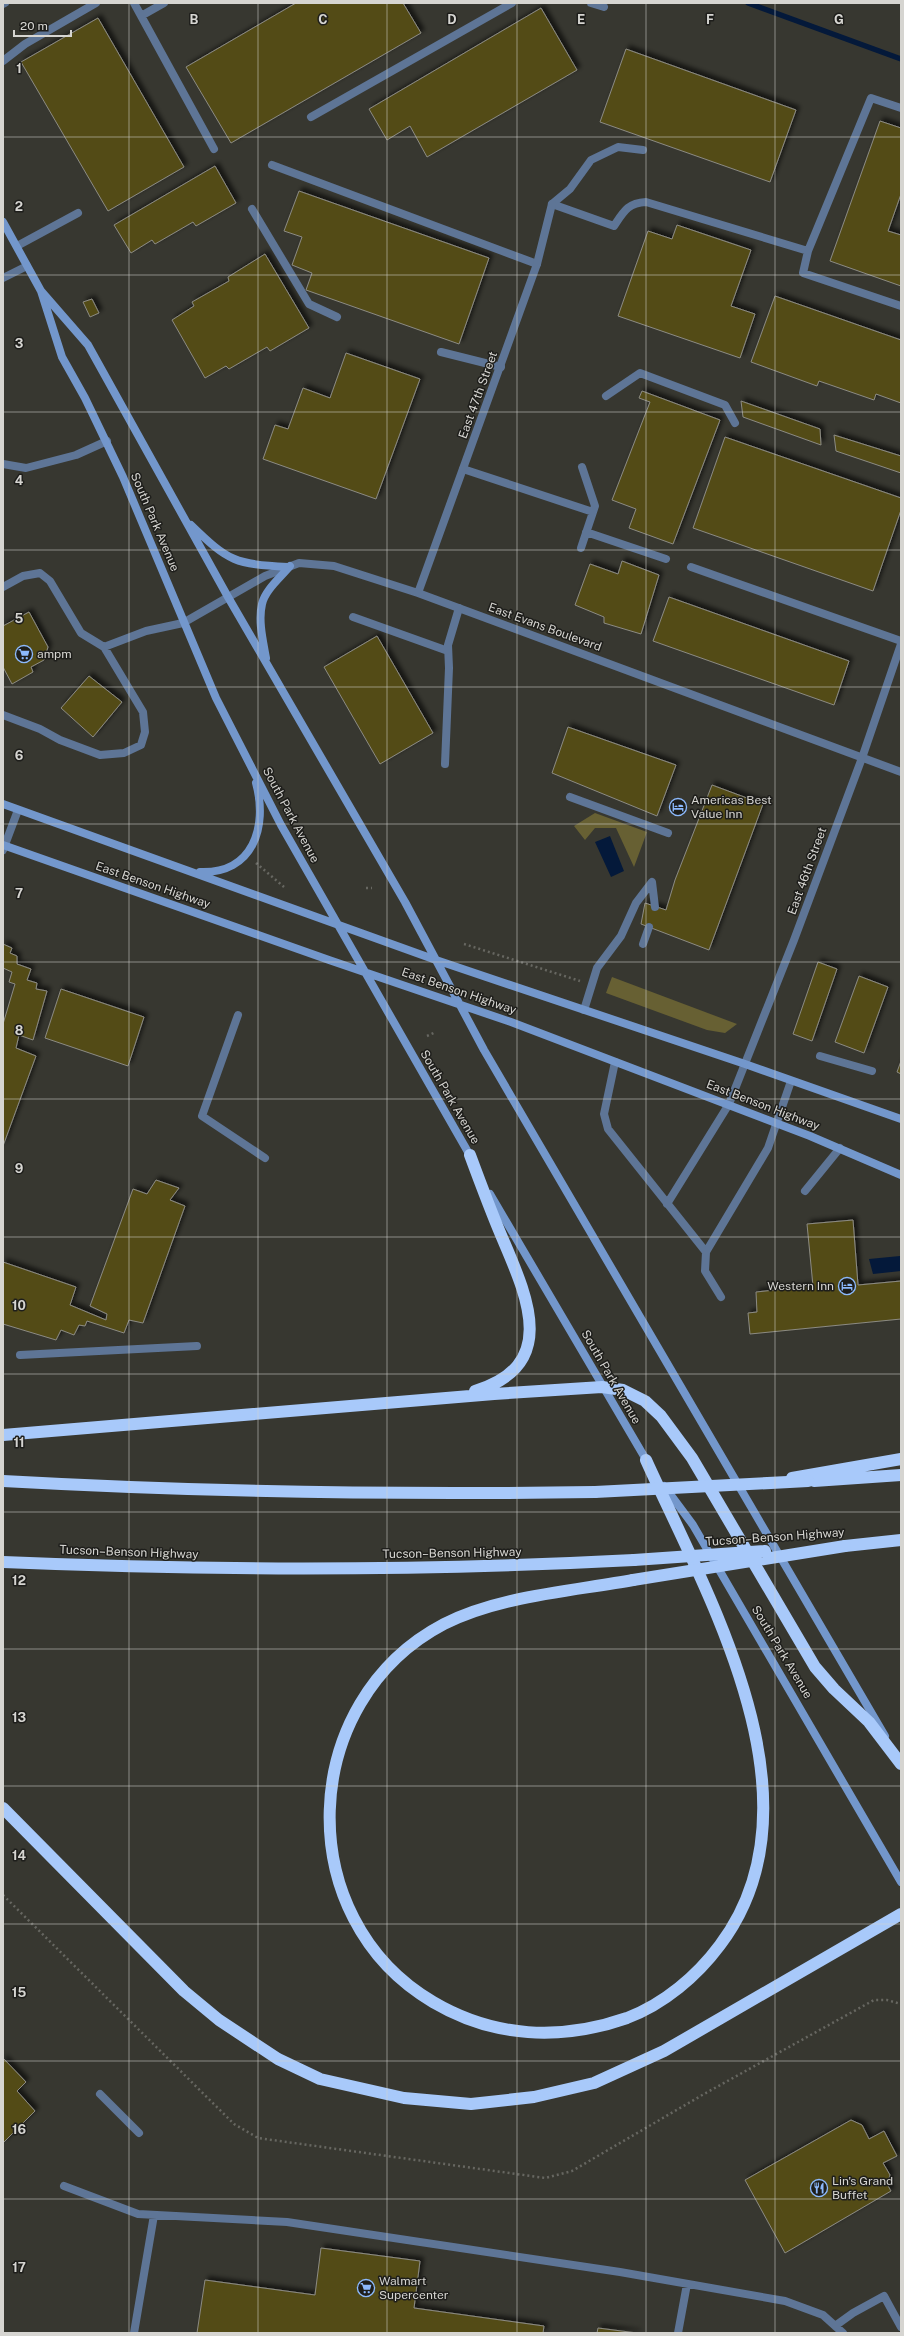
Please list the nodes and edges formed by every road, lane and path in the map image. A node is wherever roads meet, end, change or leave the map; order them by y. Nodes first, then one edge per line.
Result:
1 (96, 3) edge
2 (134, 3) edge
3 (164, 3) edge
4 (512, 3) edge
5 (591, 3) edge
6 (604, 7) dead end
7 (141, 16) junction
8 (3, 61) edge
9 (901, 108) edge
10 (311, 117) dead end
11 (214, 149) dead end
12 (643, 150) dead end
13 (272, 165) dead end
14 (552, 204) junction
15 (252, 208) dead end
16 (78, 213) dead end
17 (3, 222) edge
18 (17, 246) junction
19 (808, 252) junction
20 (537, 264) junction
21 (27, 266) junction
22 (3, 278) edge
23 (41, 291) junction
24 (901, 306) edge
25 (337, 317) dead end
26 (441, 352) dead end
27 (501, 366) junction
28 (606, 396) dead end
29 (735, 423) dead end
30 (107, 441) junction
31 (3, 464) edge
32 (582, 467) dead end
33 (463, 469) junction
34 (594, 509) junction
35 (184, 518) junction
36 (586, 532) junction
37 (581, 548) dead end
38 (666, 559) dead end
39 (289, 567) junction
40 (691, 567) dead end
41 (3, 587) edge
42 (418, 593) junction
43 (228, 597) junction
44 (459, 608) junction
45 (353, 617) dead end
46 (183, 623) junction
47 (901, 646) edge
48 (104, 647) junction
49 (448, 651) junction
50 (266, 662) junction
51 (3, 715) edge
52 (862, 758) junction
53 (445, 764) dead end
54 (252, 767) junction
55 (901, 772) edge
56 (570, 798) dead end
57 (3, 804) edge
58 (18, 810) junction
59 (668, 833) dead end
60 (4, 847) edge
61 (256, 863) dead end
62 (180, 868) junction
63 (284, 887) dead end
64 (366, 888) dead end
65 (372, 888) dead end
66 (655, 907) dead end
67 (338, 924) junction
68 (649, 927) dead end
69 (464, 944) dead end
70 (643, 944) dead end
71 (436, 960) junction
72 (366, 973) junction
73 (592, 984) junction
74 (460, 1004) junction
75 (584, 1010) junction
76 (238, 1015) dead end
77 (436, 1032) dead end
78 (427, 1036) dead end
79 (820, 1056) dead end
80 (615, 1062) junction
81 (745, 1064) junction
82 (872, 1071) dead end
83 (791, 1081) junction
84 (729, 1104) junction
85 (901, 1119) edge
86 (777, 1123) junction
87 (840, 1148) junction
88 (470, 1155) junction
89 (265, 1158) dead end
90 (901, 1175) edge
91 (805, 1190) dead end
92 (667, 1204) junction
93 (706, 1252) junction
94 (720, 1297) dead end
95 (197, 1346) dead end
96 (20, 1355) dead end
97 (602, 1386) junction
98 (442, 1398) junction
99 (3, 1436) edge
100 (901, 1459) edge
101 (646, 1460) junction
102 (901, 1475) edge
103 (807, 1478) junction
104 (3, 1481) edge
105 (901, 1540) edge
106 (845, 1546) junction
107 (3, 1562) edge
108 (901, 1763) edge
109 (3, 1808) edge
110 (901, 1882) edge
111 (3, 1895) edge
112 (901, 1914) edge
113 (901, 2004) edge
114 (100, 2094) dead end
115 (139, 2134) dead end
116 (64, 2186) dead end
117 (154, 2215) junction
118 (688, 2284) junction
119 (900, 2325) edge
120 (835, 2326) junction
121 (134, 2333) edge
122 (678, 2333) edge
123 (842, 2333) edge

1 - 8 street
2 - 7 street
3 - 7 street
4 - 10 street
5 - 6 street
7 - 11 street
9 - 19 street
12 - 14 street
13 - 20 street
14 - 19 street
14 - 20 street, East 47th Street
15 - 25 street
16 - 18 street
17 - 18 main road, South Park Avenue
18 - 21 main road, South Park Avenue
19 - 24 street
20 - 27 street, East 47th Street
21 - 22 street
21 - 23 main road, South Park Avenue
23 - 30 main road, South Park Avenue
23 - 35 main road, South Park Avenue
26 - 27 street
27 - 33 street, East 47th Street
28 - 29 street
30 - 31 street
30 - 46 main road, South Park Avenue
32 - 34 street
33 - 34 street
33 - 42 street, East 47th Street
34 - 36 street
35 - 39 main road
35 - 43 main road, South Park Avenue
36 - 37 street
36 - 38 street
39 - 42 street, East Evans Boulevard
39 - 43 street, East Evans Boulevard
39 - 50 main road
40 - 47 street
41 - 48 street
42 - 44 street, East Evans Boulevard
43 - 46 street, East Evans Boulevard
43 - 50 main road, South Park Avenue
44 - 49 street
44 - 52 street, East Evans Boulevard
45 - 49 street
46 - 48 street, East Evans Boulevard
46 - 54 main road, South Park Avenue
47 - 52 street, East 46th Street
48 - 51 street
49 - 53 street
50 - 71 main road, South Park Avenue
52 - 55 street, East Evans Boulevard
52 - 81 street, East 46th Street
54 - 62 main road
54 - 67 main road, South Park Avenue
56 - 59 street
57 - 58 main road, East Benson Highway
58 - 60 street
58 - 62 main road, East Benson Highway
60 - 72 main road, East Benson Highway
61 - 63 path
62 - 67 main road, East Benson Highway
64 - 65 path
66 - 73 street
67 - 71 main road, East Benson Highway
67 - 72 main road, South Park Avenue
68 - 70 street
69 - 73 path
71 - 74 main road, South Park Avenue
71 - 75 main road, East Benson Highway
72 - 74 main road, East Benson Highway
72 - 88 main road, South Park Avenue
73 - 75 street
74 - 80 main road, East Benson Highway
74 - 108 main road, South Park Avenue
75 - 81 main road, East Benson Highway
76 - 89 street
77 - 78 path
79 - 82 street
80 - 84 main road, East Benson Highway
80 - 92 street
81 - 83 main road, East Benson Highway
81 - 84 street, East 46th Street
83 - 85 main road, East Benson Highway
83 - 86 street
84 - 86 main road, East Benson Highway
84 - 92 street, East 46th Street
86 - 87 main road, East Benson Highway
86 - 93 street
87 - 90 main road, East Benson Highway
87 - 91 street
88 - 97 main road, South Park Avenue
88 - 98 highway
92 - 93 street
93 - 94 street
95 - 96 street
97 - 98 highway
97 - 101 main road, South Park Avenue
97 - 108 highway
98 - 99 highway
100 - 103 highway
101 - 106 highway, bridge
101 - 110 main road, South Park Avenue
102 - 103 highway
103 - 104 highway, bridge
105 - 106 highway, Tucson–Benson Highway
106 - 107 highway, Tucson–Benson Highway, bridge
109 - 112 highway
111 - 113 path
114 - 115 street
116 - 117 street
117 - 118 street
117 - 121 street
118 - 120 street
118 - 122 street
119 - 120 street
120 - 123 street

